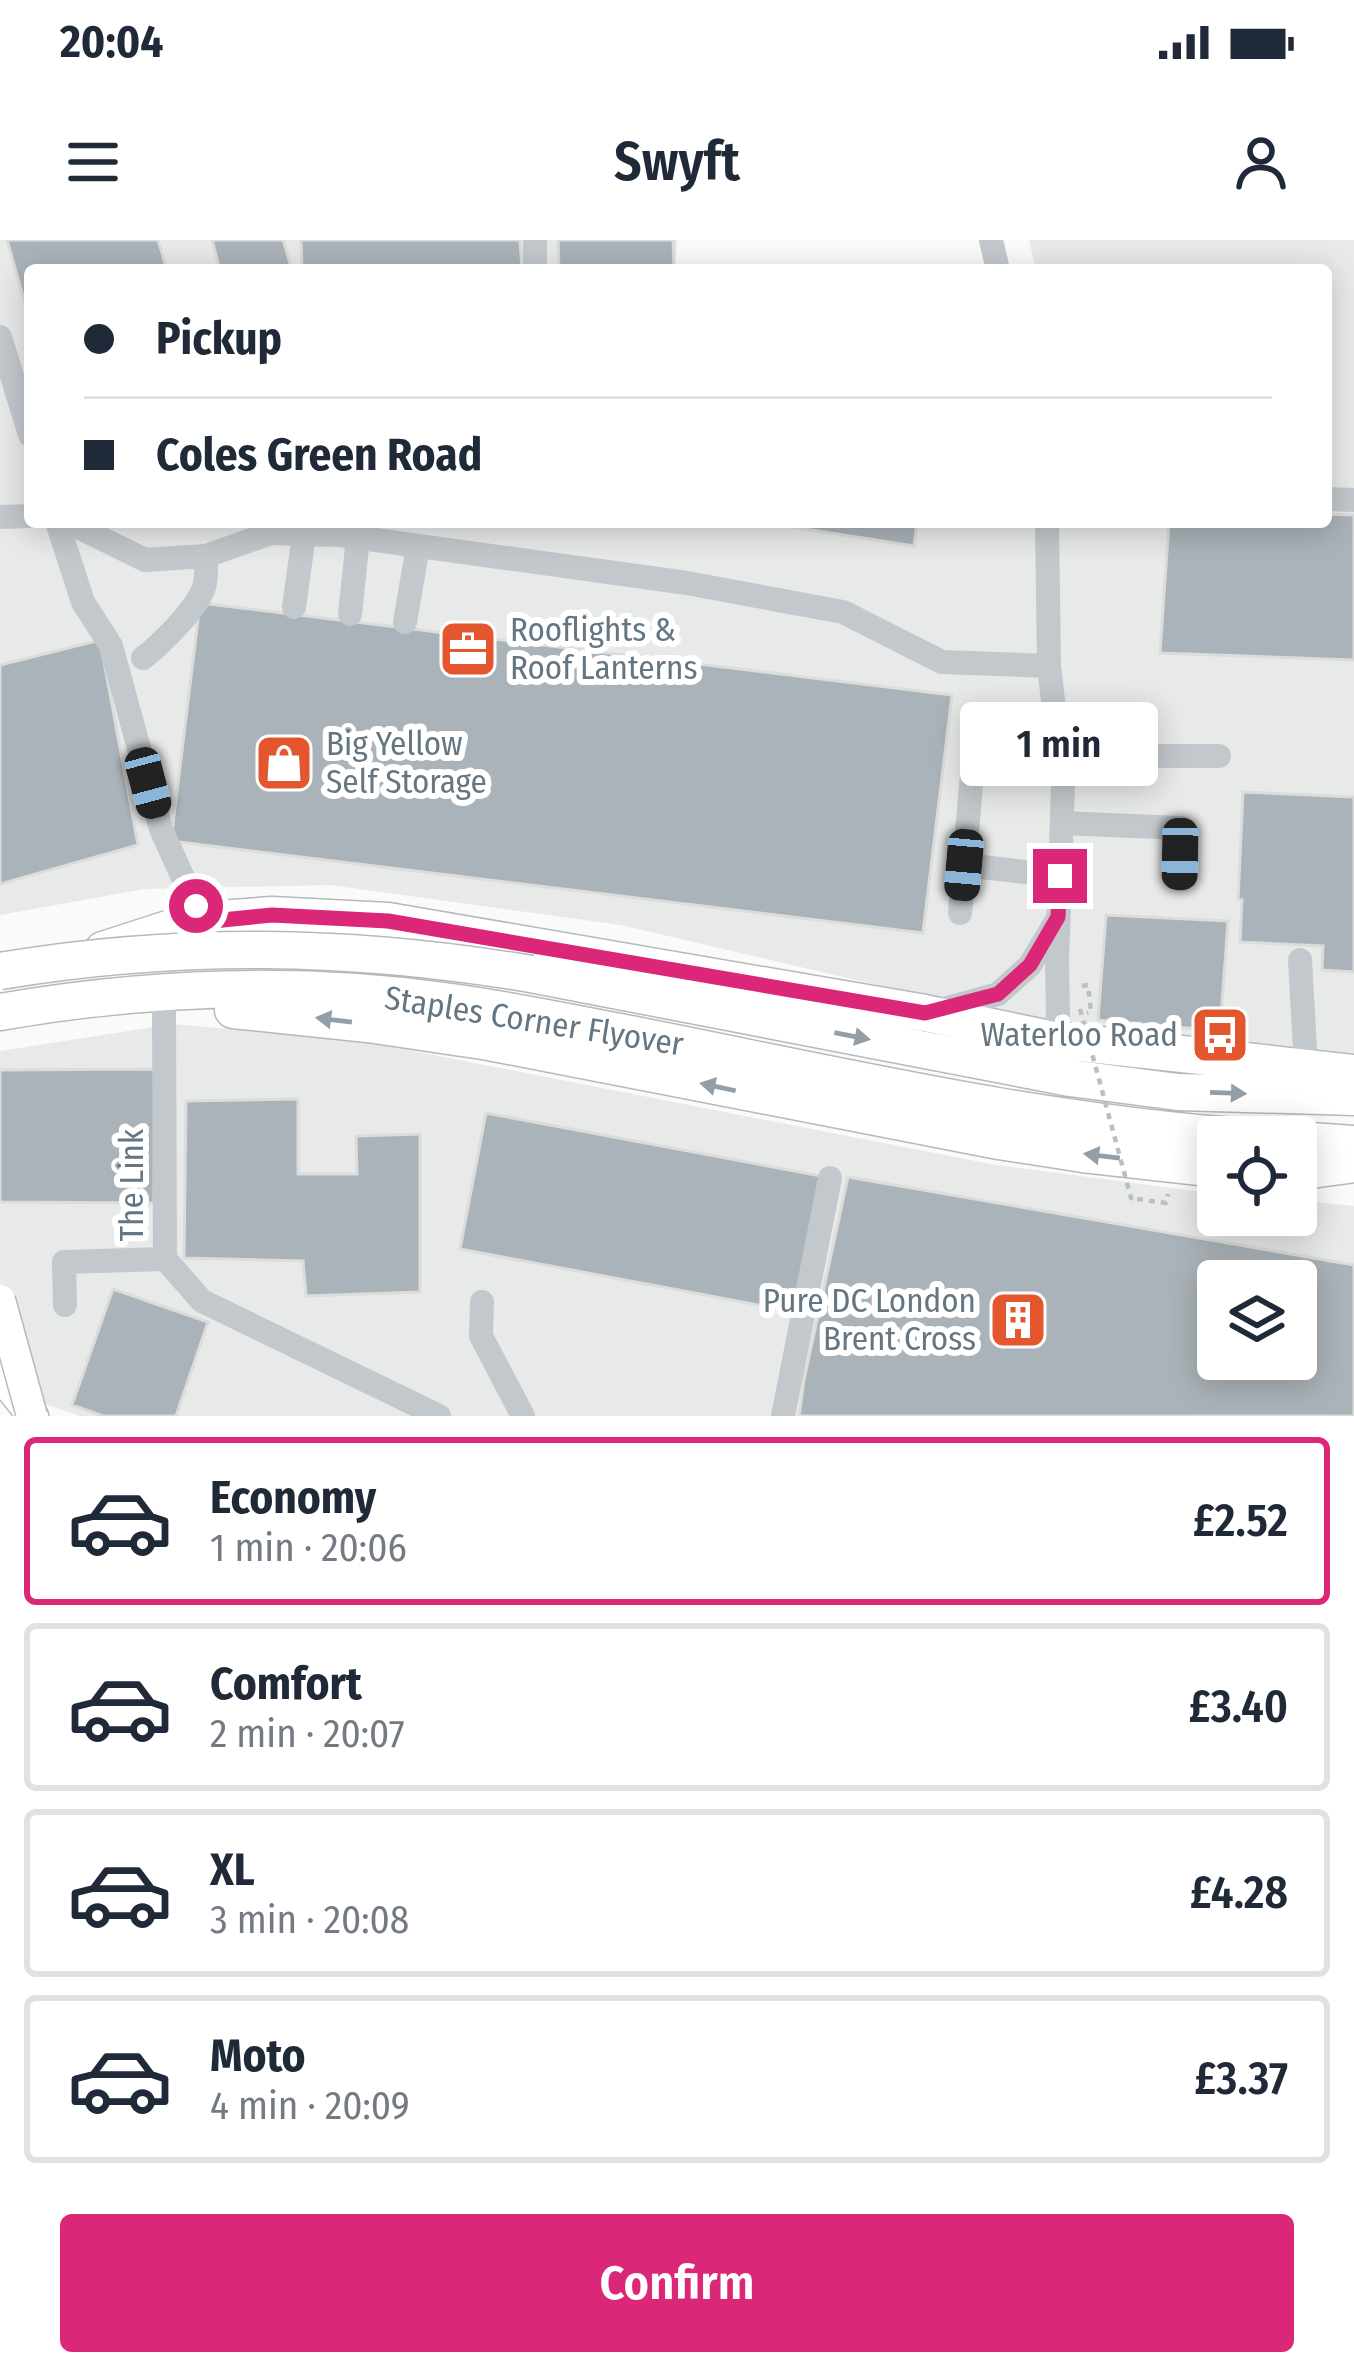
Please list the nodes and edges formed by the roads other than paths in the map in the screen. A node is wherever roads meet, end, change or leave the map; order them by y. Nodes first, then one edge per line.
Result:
1 (0, 337) edge
2 (24, 415) edge
3 (59, 528) edge
4 (80, 528) edge
5 (1047, 528) edge
6 (304, 535) junction
7 (358, 538) junction
8 (418, 546) junction
9 (206, 556) junction
10 (294, 607) dead end
11 (350, 614) dead end
12 (405, 622) dead end
13 (143, 658) dead end
14 (1049, 666) junction
15 (976, 727) dead end
16 (1060, 756) junction
17 (1219, 756) dead end
18 (1062, 823) junction
19 (964, 865) junction
20 (1060, 876) junction
21 (1180, 879) dead end
22 (960, 913) dead end
23 (1058, 917) junction
24 (203, 922) junction
25 (1300, 960) dead end
26 (0, 970) edge
27 (164, 1006) junction
28 (925, 1013) junction
29 (0, 1014) edge
30 (1054, 1040) junction
31 (1306, 1067) junction
32 (1354, 1073) edge
33 (1354, 1097) edge
34 (1197, 1134) edge
35 (1317, 1141) edge
36 (1354, 1144) edge
37 (1354, 1164) edge
38 (1197, 1167) edge
39 (1317, 1169) edge
40 (830, 1178) dead end
41 (165, 1259) junction
42 (0, 1300) edge
43 (482, 1302) dead end
44 (65, 1304) dead end
45 (0, 1375) edge
46 (32, 1416) edge
47 (439, 1416) edge
48 (523, 1416) edge
49 (783, 1416) edge

1 - 2 street
3 - 24 street
4 - 9 street
5 - 14 street
6 - 7 street
6 - 9 street
6 - 10 street
7 - 8 street
7 - 11 street
8 - 12 street
8 - 14 street
9 - 13 street
14 - 16 street
15 - 19 street
16 - 17 street
16 - 18 street
18 - 20 street
18 - 21 street
19 - 20 street
19 - 22 street
20 - 23 street
23 - 28 street
23 - 30 street
24 - 26 highway
24 - 28 highway
25 - 31 street
26 -> 33 highway, Staples Corner Flyover, bridge
27 - 29 highway
38 -> 27 highway
27 - 41 street, The Link
28 - 30 highway
29 - 34 highway, Staples Corner Flyover
30 - 31 highway
31 - 32 highway
35 - 36 highway
37 - 39 highway
40 - 49 street
41 - 44 street
41 - 47 street, The Link
42 - 46 main road, bridge
43 - 48 street
45 - 46 main road

